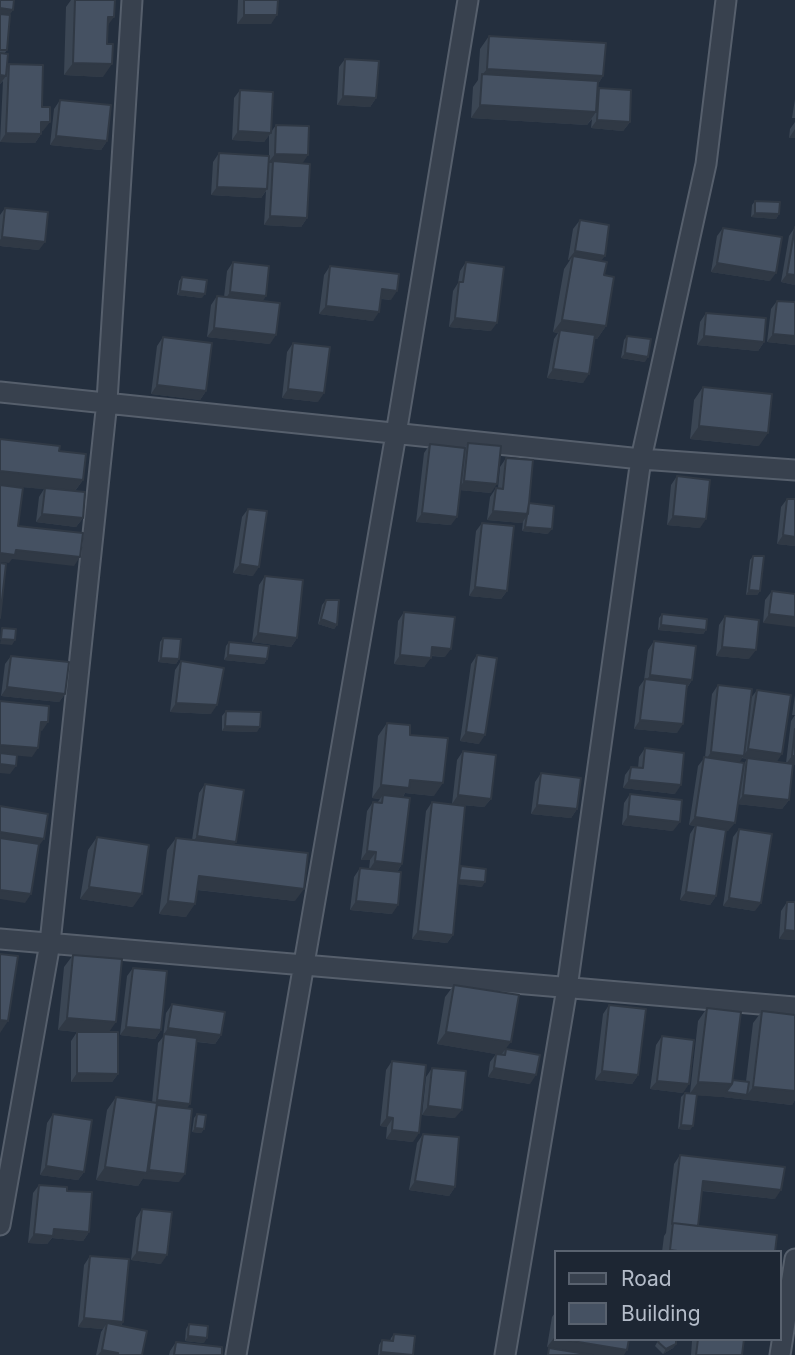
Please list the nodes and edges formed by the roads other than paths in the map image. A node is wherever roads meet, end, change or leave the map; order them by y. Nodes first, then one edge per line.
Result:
1 (132, 0) edge
2 (467, 0) edge
3 (726, 0) edge
4 (0, 392) edge
5 (107, 401) junction
6 (396, 434) junction
7 (641, 459) junction
8 (795, 470) edge
9 (0, 939) edge
10 (50, 943) junction
11 (303, 963) junction
12 (567, 988) junction
13 (795, 1007) edge
14 (0, 1226) edge
15 (795, 1258) edge
16 (236, 1355) edge
17 (505, 1355) edge
18 (780, 1355) edge

1 - 5 street
2 - 6 street
3 - 7 street
4 - 5 street
5 - 6 street
5 - 10 street
6 - 7 street
6 - 11 street
7 - 8 street
7 - 12 street
9 - 10 street
10 - 11 street
10 - 14 street
11 - 12 street
11 - 16 street
12 - 13 street
12 - 17 street
15 - 18 street

